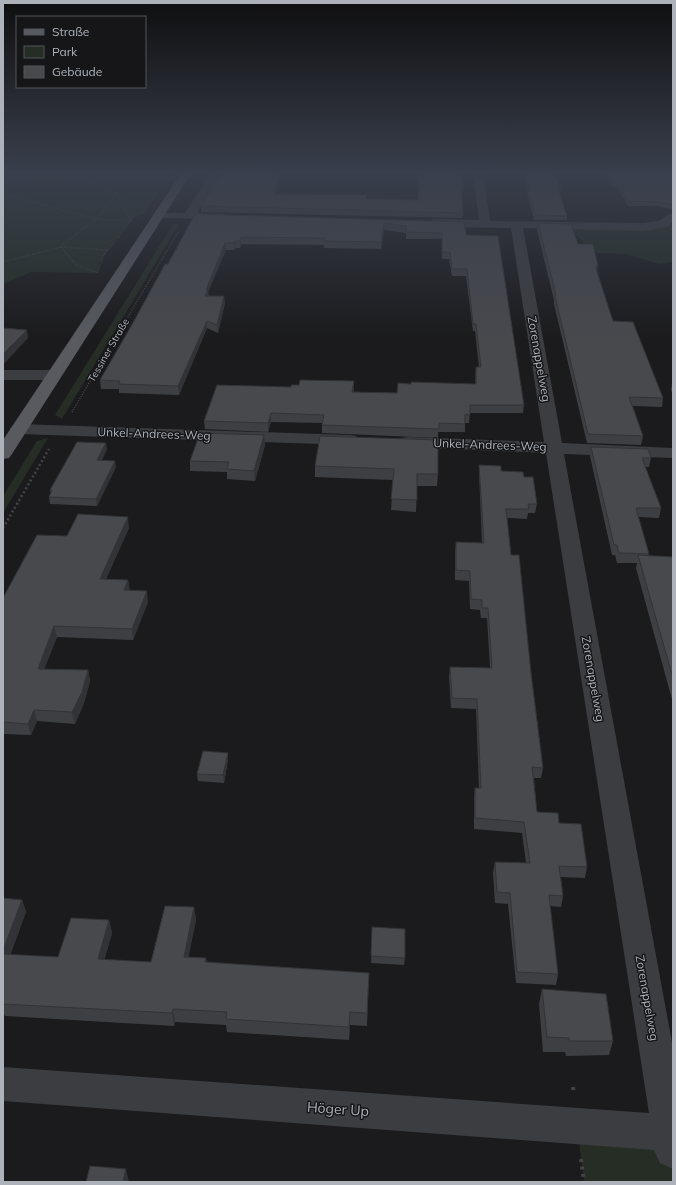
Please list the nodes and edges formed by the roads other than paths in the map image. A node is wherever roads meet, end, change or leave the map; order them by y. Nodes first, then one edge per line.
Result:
1 (151, 227) edge
2 (516, 227) edge
3 (3, 375) edge
4 (54, 375) junction
5 (19, 429) junction
6 (362, 441) edge
7 (394, 442) edge
8 (554, 448) junction
9 (673, 453) edge
10 (3, 454) edge
11 (3, 1084) edge
12 (672, 1139) edge

1 - 4 main road
2 - 8 street, Zorenappelweg
3 - 4 street
4 - 5 main road
5 - 6 street, Unkel-Andrees-Weg
5 - 10 main road
7 - 8 street, Unkel-Andrees-Weg
8 - 9 street, Unkel-Andrees-Weg
8 - 12 street, Zorenappelweg
11 - 12 street, Höger Up

